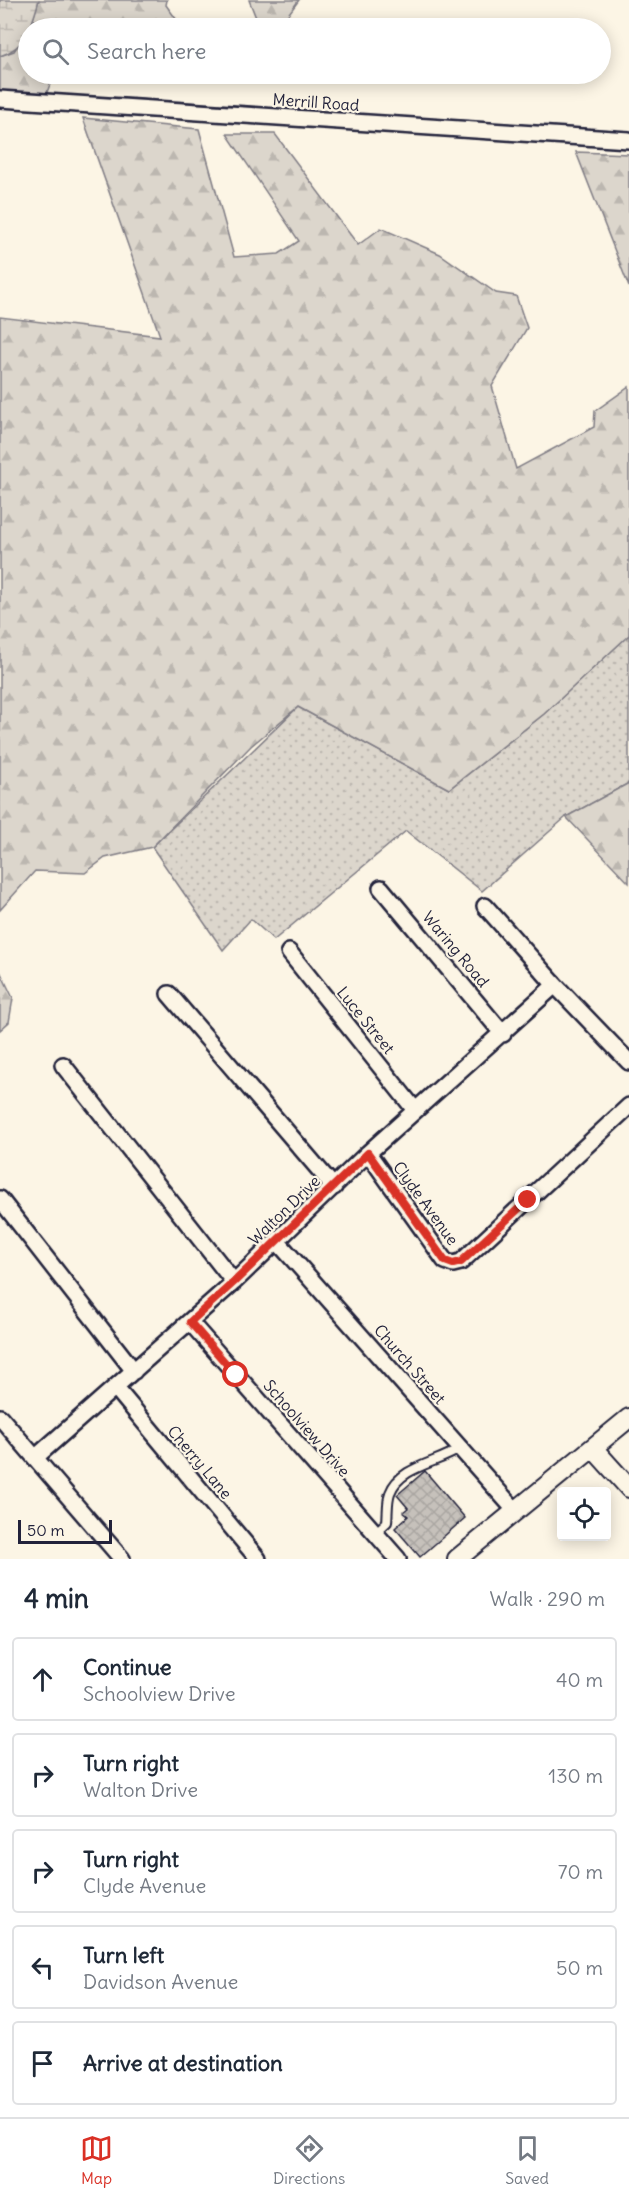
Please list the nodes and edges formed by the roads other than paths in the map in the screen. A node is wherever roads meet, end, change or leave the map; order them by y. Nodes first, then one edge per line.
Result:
1 (0, 99) edge
2 (629, 140) edge
3 (381, 888) dead end
4 (485, 906) dead end
5 (289, 952) dead end
6 (555, 985) junction
7 (169, 994) dead end
8 (503, 1034) junction
9 (629, 1062) edge
10 (63, 1065) dead end
11 (629, 1106) edge
12 (416, 1110) junction
13 (368, 1153) junction
14 (334, 1187) junction
15 (0, 1199) edge
16 (277, 1241) junction
17 (234, 1282) junction
18 (190, 1322) junction
19 (134, 1371) junction
20 (115, 1387) junction
21 (0, 1417) edge
22 (629, 1418) edge
23 (592, 1448) junction
24 (461, 1449) junction
25 (36, 1457) junction
26 (629, 1488) edge
27 (515, 1510) junction
28 (375, 1533) junction
29 (122, 1559) edge
30 (258, 1559) edge
31 (398, 1559) edge
32 (457, 1559) edge

1 - 2 street, Merrill Road
3 - 8 street, Waring Road
4 - 6 street
5 - 12 street, Luce Street
6 - 8 street, Walton Drive
6 - 9 street
7 - 14 street
8 - 12 street, Walton Drive
10 - 17 street
11 - 13 street, Clyde Avenue
12 - 13 street, Walton Drive
13 - 14 street, Walton Drive
14 - 16 street, Walton Drive
15 - 19 street
16 - 17 street, Walton Drive
16 - 24 street, Church Street
17 - 18 street, Walton Drive
18 - 19 street, Walton Drive
18 - 28 street, Schoolview Drive
19 - 20 street, Walton Drive
20 - 25 street, Walton Drive
20 - 30 street, Cherry Lane
21 - 25 street
22 - 23 street
23 - 26 street
23 - 27 street
24 - 27 street, Church Street
24 - 28 lane
25 - 29 street
27 - 32 street
28 - 31 street, Schoolview Drive

